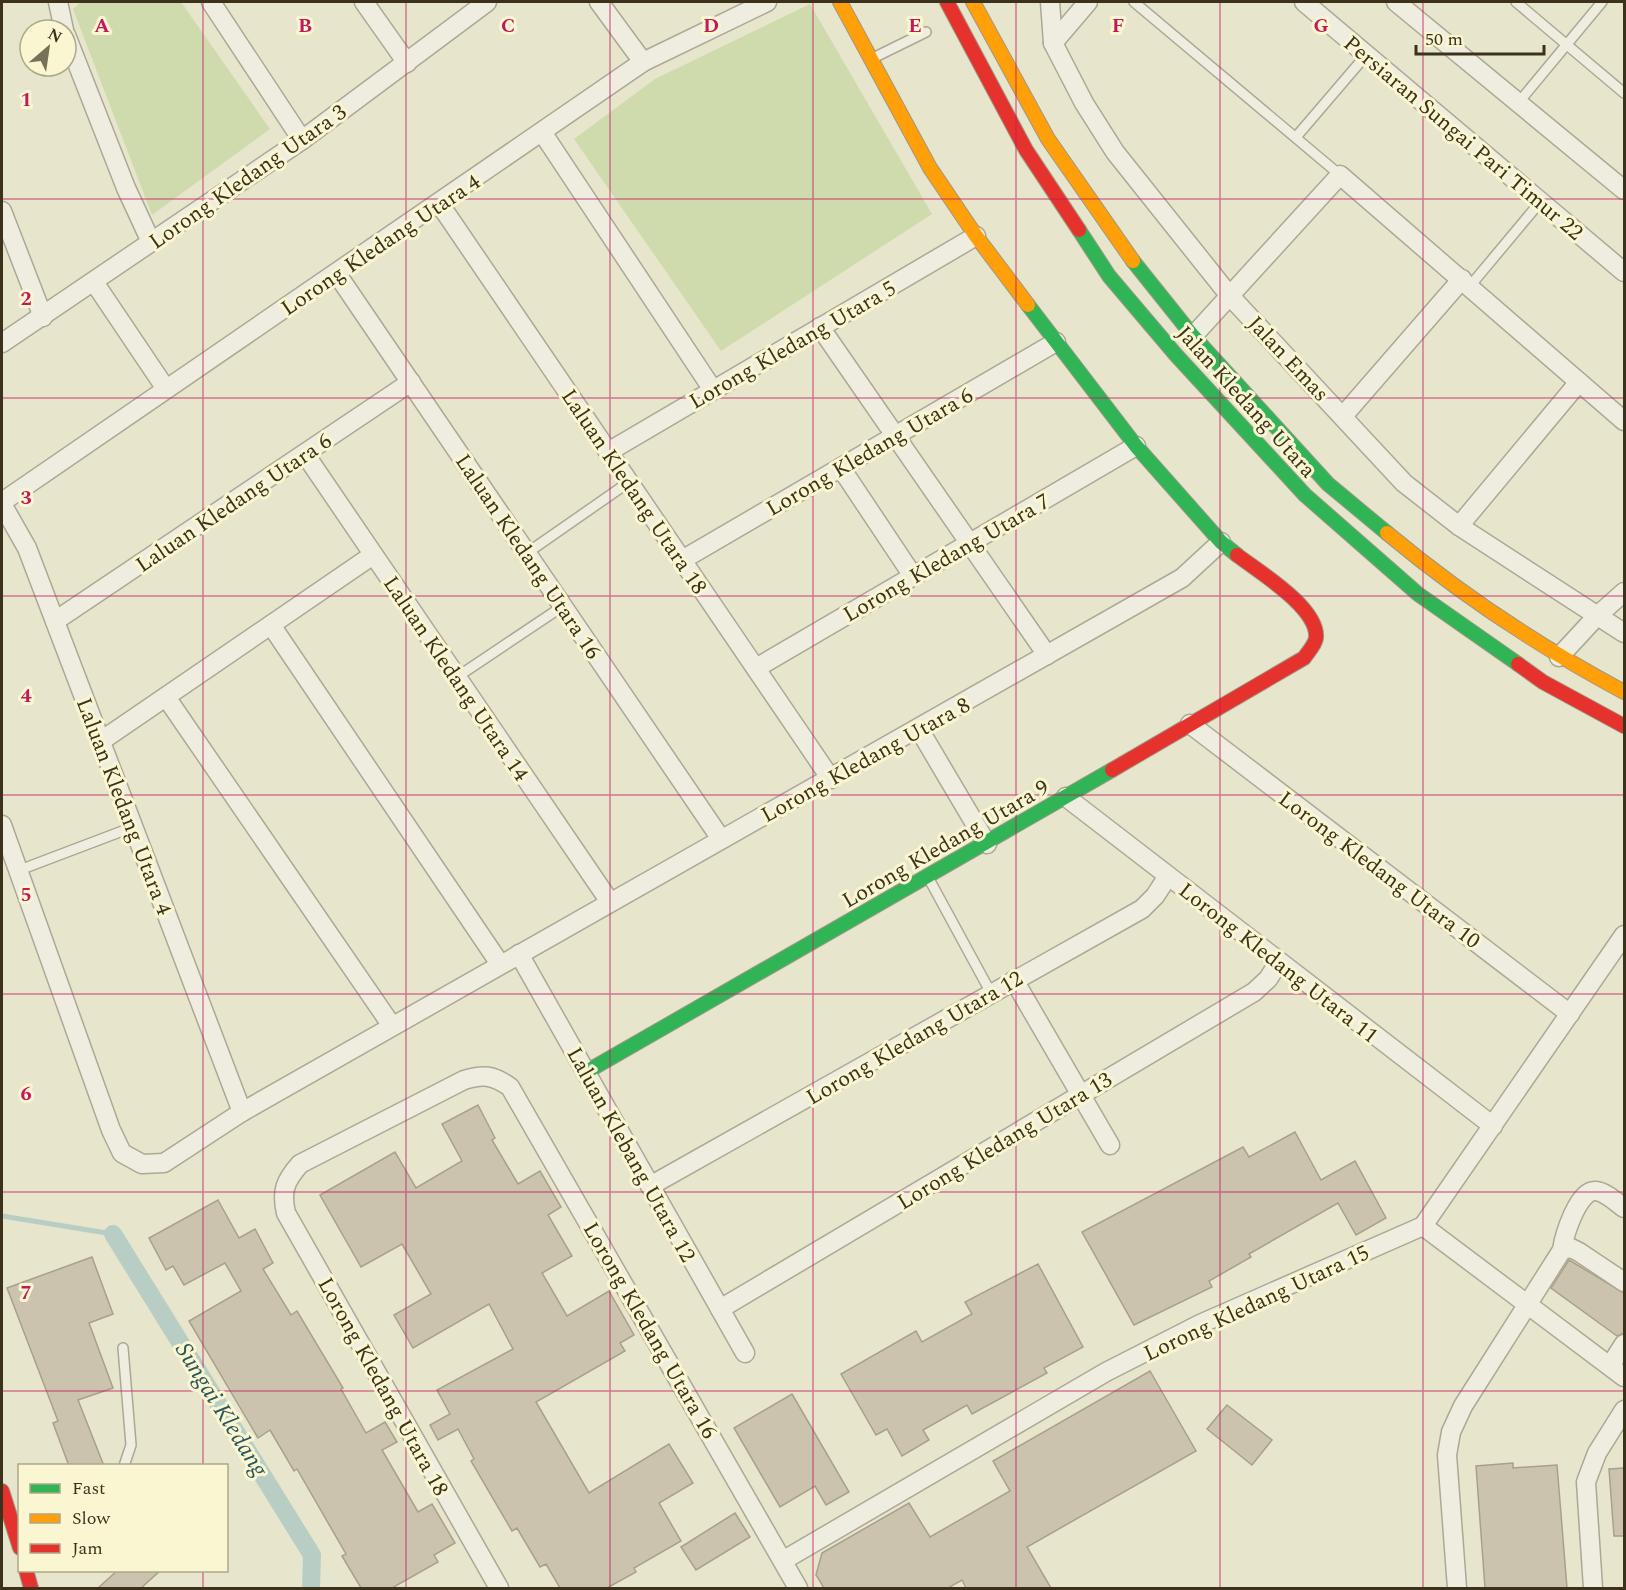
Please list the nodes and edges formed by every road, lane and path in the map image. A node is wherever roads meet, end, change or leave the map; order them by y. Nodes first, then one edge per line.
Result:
1 (58, 2) edge
2 (211, 2) edge
3 (364, 2) edge
4 (487, 2) edge
5 (599, 2) edge
6 (767, 2) edge
7 (840, 2) edge
8 (947, 2) edge
9 (989, 2) edge
10 (1050, 2) edge
11 (1088, 2) edge
12 (1134, 2) edge
13 (1304, 2) edge
14 (1396, 2) edge
15 (1516, 2) edge
16 (1602, 2) edge
17 (975, 5) edge
18 (61, 18) edge
19 (957, 22) junction
20 (926, 32) dead end
21 (1053, 43) junction
22 (1566, 44) junction
23 (1367, 54) junction
24 (871, 59) junction
25 (643, 62) junction
26 (407, 63) junction
27 (78, 66) edge
28 (1624, 93) edge
29 (1518, 102) junction
30 (542, 132) junction
31 (1296, 137) junction
32 (303, 140) junction
33 (1340, 175) junction
34 (1624, 190) edge
35 (1541, 201) junction
36 (439, 203) junction
37 (2, 211) edge
38 (976, 236) junction
39 (151, 242) junction
40 (1624, 272) edge
41 (337, 274) junction
42 (94, 282) junction
43 (1466, 282) junction
44 (1229, 295) junction
45 (43, 317) junction
46 (820, 327) junction
47 (1193, 336) junction
48 (1056, 342) junction
49 (2, 343) edge
50 (411, 382) junction
51 (1579, 382) junction
52 (166, 388) junction
53 (713, 390) junction
54 (1343, 416) junction
55 (1624, 421) edge
56 (896, 436) junction
57 (1136, 446) junction
58 (608, 452) junction
59 (305, 454) junction
60 (841, 468) junction
61 (629, 482) junction
62 (2, 503) edge
63 (1458, 526) junction
64 (1221, 542) junction
65 (970, 544) junction
66 (527, 554) junction
67 (373, 555) junction
68 (682, 560) junction
69 (913, 576) junction
70 (1624, 592) edge
71 (563, 606) junction
72 (1596, 617) junction
73 (55, 621) junction
74 (271, 625) junction
75 (1624, 633) edge
76 (1047, 655) junction
77 (1559, 657) junction
78 (756, 669) junction
79 (457, 677) junction
80 (1624, 692) edge
81 (166, 696) junction
82 (1190, 724) junction
83 (1624, 726) edge
84 (919, 729) junction
85 (101, 741) junction
86 (831, 779) junction
87 (1066, 797) junction
88 (2, 825) edge
89 (133, 827) junction
90 (721, 839) junction
91 (987, 844) junction
92 (17, 871) junction
93 (1168, 876) junction
94 (928, 878) junction
95 (610, 902) junction
96 (1624, 935) edge
97 (519, 954) junction
98 (1279, 962) junction
99 (500, 964) junction
100 (1014, 980) junction
101 (991, 993) junction
102 (1570, 1014) junction
103 (392, 1026) junction
104 (586, 1072) junction
105 (1080, 1095) junction
106 (242, 1112) junction
107 (1493, 1126) junction
108 (1110, 1145) dead end
109 (286, 1180) joint
110 (650, 1186) junction
111 (1624, 1208) edge
112 (1423, 1227) junction
113 (1562, 1250) junction
114 (1624, 1282) edge
115 (1528, 1305) junction
116 (720, 1309) junction
117 (1624, 1344) edge
118 (123, 1348) dead end
119 (745, 1353) dead end
120 (1617, 1371) edge
121 (1624, 1410) edge
122 (125, 1464) edge
123 (2, 1491) edge
124 (18, 1542) edge
125 (784, 1560) junction
126 (27, 1572) edge
127 (31, 1588) edge
128 (499, 1588) edge
129 (798, 1588) edge
130 (1457, 1588) edge
131 (1593, 1588) edge

1 - 18 street
2 - 32 street
3 - 26 street
4 - 26 street, Lorong Kledang Utara 3
5 - 25 street
6 - 25 street, Lorong Kledang Utara 4
7 - 24 main road
8 - 19 main road, Jalan Kledang Utara
9 - 17 main road
10 - 21 street, Jalan Emas
11 - 21 street
12 - 31 lane
13 - 23 street, Persiaran Sungai Pari Timur 22
14 - 29 street
15 - 22 lane
16 - 22 lane
17 - 19 main road
17 - 47 main road, Jalan Kledang Utara
19 - 83 main road, Jalan Kledang Utara
20 - 24 lane
21 - 44 street, Jalan Emas
22 - 28 lane
22 - 29 lane
23 - 31 lane
23 - 35 street, Persiaran Sungai Pari Timur 22
24 - 38 main road
25 - 30 street, Lorong Kledang Utara 4
26 - 32 street, Lorong Kledang Utara 3
27 - 39 street
29 - 34 street
30 - 36 street, Lorong Kledang Utara 4
30 - 53 street
31 - 33 lane
32 - 39 street, Lorong Kledang Utara 3
33 - 43 street
33 - 44 street
35 - 40 street, Persiaran Sungai Pari Timur 22
35 - 43 lane
36 - 41 street, Lorong Kledang Utara 4
36 - 58 street, Laluan Kledang Utara 18
37 - 45 street
38 - 46 street, Lorong Kledang Utara 5
38 - 48 main road
39 - 42 street, Lorong Kledang Utara 3
41 - 50 street, Laluan Kledang Utara 16
41 - 52 street, Lorong Kledang Utara 4
42 - 45 street, Lorong Kledang Utara 3
42 - 52 street
43 - 51 street
43 - 54 street
44 - 47 street
44 - 54 street, Jalan Emas
45 - 49 street, Lorong Kledang Utara 3
46 - 53 street, Lorong Kledang Utara 5
46 - 56 street
47 - 77 main road, Jalan Kledang Utara
48 - 56 street, Lorong Kledang Utara 6
48 - 57 main road
50 - 59 street, Laluan Kledang Utara 6
50 - 66 street, Laluan Kledang Utara 16
51 - 55 street
51 - 63 street
52 - 62 street, Lorong Kledang Utara 4
53 - 58 street, Lorong Kledang Utara 5
54 - 63 street, Jalan Emas
56 - 60 street, Lorong Kledang Utara 6
56 - 65 street
57 - 64 main road
57 - 65 street, Lorong Kledang Utara 7
58 - 61 street, Laluan Kledang Utara 18
59 - 67 street, Laluan Kledang Utara 14
59 - 73 street, Laluan Kledang Utara 6
60 - 68 street, Lorong Kledang Utara 6
60 - 69 street
61 - 66 lane
61 - 68 street, Laluan Kledang Utara 18
62 - 73 street, Laluan Kledang Utara 4
63 - 72 street, Jalan Emas
64 - 76 street, Lorong Kledang Utara 8
64 - 82 main road, Lorong Kledang Utara 9
65 - 69 street, Lorong Kledang Utara 7
65 - 76 street
66 - 71 street, Laluan Kledang Utara 16
67 - 74 street
67 - 79 street, Laluan Kledang Utara 14
68 - 78 street, Laluan Kledang Utara 18
69 - 78 street, Lorong Kledang Utara 7
70 - 72 street
71 - 79 lane
71 - 90 street, Laluan Kledang Utara 16
72 - 75 street, Jalan Emas
72 - 77 street
73 - 85 street, Laluan Kledang Utara 4
74 - 81 street
74 - 99 street
76 - 84 street, Lorong Kledang Utara 8
77 - 80 main road, Jalan Kledang Utara
78 - 86 street, Laluan Kledang Utara 18
79 - 95 street, Laluan Kledang Utara 14
81 - 85 street
81 - 103 street
82 - 87 main road, Lorong Kledang Utara 9
82 - 102 street, Lorong Kledang Utara 10
84 - 86 street, Lorong Kledang Utara 8
84 - 91 street
85 - 89 street, Laluan Kledang Utara 4
86 - 90 street, Lorong Kledang Utara 8
87 - 91 main road, Lorong Kledang Utara 9
87 - 93 street, Lorong Kledang Utara 11
88 - 92 street
89 - 92 lane
89 - 106 street, Laluan Kledang Utara 4
90 - 95 street, Lorong Kledang Utara 8
91 - 94 main road, Lorong Kledang Utara 9
92 - 106 street, Lorong Kledang Utara 8
93 - 98 street, Lorong Kledang Utara 11
93 - 100 street, Lorong Kledang Utara 12
94 - 101 lane
94 - 104 main road, Lorong Kledang Utara 9
95 - 97 street, Lorong Kledang Utara 8
96 - 102 street
97 - 99 street, Lorong Kledang Utara 8
97 - 104 street, Laluan Klebang Utara 12
98 - 105 street, Lorong Kledang Utara 13
98 - 107 street, Lorong Kledang Utara 11
99 - 103 street, Lorong Kledang Utara 8
100 - 101 street, Lorong Kledang Utara 12
100 - 105 street
101 - 110 street, Lorong Kledang Utara 12
102 - 107 street
103 - 106 street, Lorong Kledang Utara 8
104 - 110 street, Laluan Klebang Utara 12
105 - 108 street
105 - 116 street, Lorong Kledang Utara 13
107 - 112 street
109 - 125 street, Lorong Kledang Utara 16
109 - 128 street, Lorong Kledang Utara 18
110 - 116 street, Laluan Klebang Utara 12
111 - 113 street
112 - 115 street
112 - 125 street, Lorong Kledang Utara 15
113 - 114 street
113 - 115 street
115 - 120 street
115 - 130 street
116 - 119 street, Laluan Klebang Utara 12
117 - 120 street
118 - 122 lane
121 - 131 street
123 - 124 main road
125 - 129 street, Lorong Kledang Utara 16
126 - 127 main road

